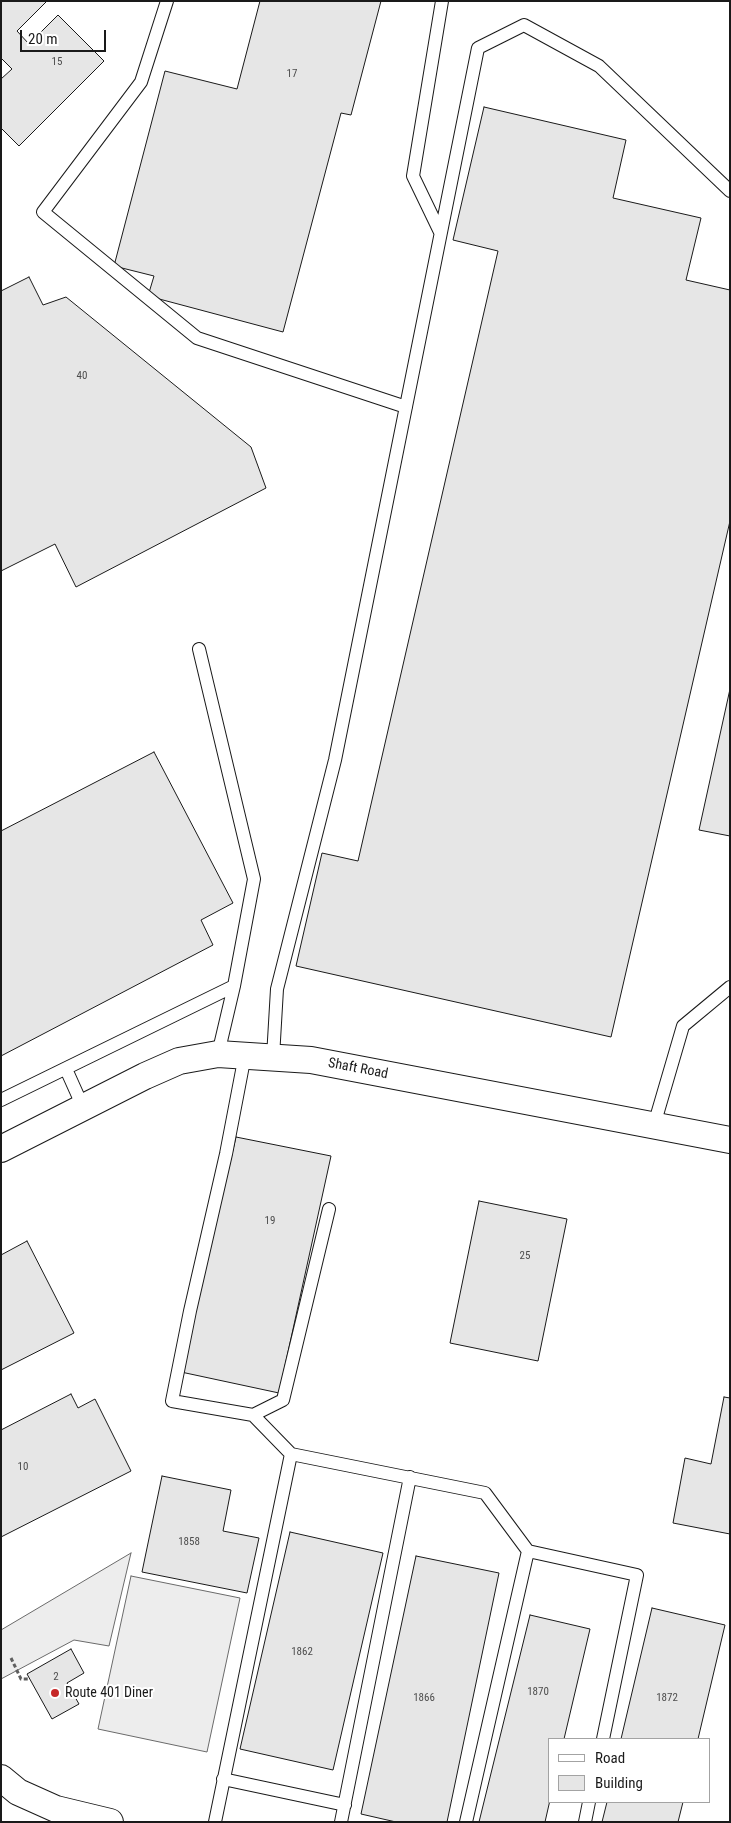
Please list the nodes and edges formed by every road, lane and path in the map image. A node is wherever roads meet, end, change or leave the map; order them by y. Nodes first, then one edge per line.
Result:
1 (167, 1) edge
2 (442, 1) edge
3 (730, 191) edge
4 (440, 232) junction
5 (406, 407) junction
6 (199, 649) dead end
7 (234, 986) junction
8 (730, 987) edge
9 (218, 1054) junction
10 (245, 1055) junction
11 (273, 1057) junction
12 (66, 1069) junction
13 (1, 1100) edge
14 (84, 1107) junction
15 (654, 1125) junction
16 (730, 1140) edge
17 (1, 1148) edge
18 (329, 1209) dead end
19 (253, 1415) junction
20 (291, 1454) junction
21 (410, 1477) junction
22 (528, 1551) junction
23 (11, 1658) dead end
24 (30, 1679) dead end
25 (602, 1738) edge
26 (1, 1778) edge
27 (224, 1779) junction
28 (589, 1803) edge
29 (344, 1805) junction
30 (110, 1822) edge
31 (215, 1822) edge
32 (341, 1822) edge
33 (466, 1822) edge
34 (585, 1822) edge

1 - 5 lane
2 - 4 lane
3 - 4 lane
4 - 5 lane
5 - 11 lane
6 - 7 lane
7 - 9 lane
7 - 12 lane
8 - 15 lane
9 - 10 street, Shaft Road
9 - 14 street, Shaft Road
10 - 11 street, Shaft Road
10 - 19 lane
11 - 15 street, Shaft Road
12 - 13 lane
12 - 14 lane
14 - 17 street, Shaft Road
15 - 16 street, Shaft Road
18 - 19 lane
19 - 20 lane
20 - 21 lane
20 - 27 lane
21 - 22 lane
21 - 29 lane
22 - 25 lane
22 - 33 lane
23 - 24 path
26 - 30 street
27 - 29 lane
27 - 31 lane
28 - 34 lane
29 - 32 lane

